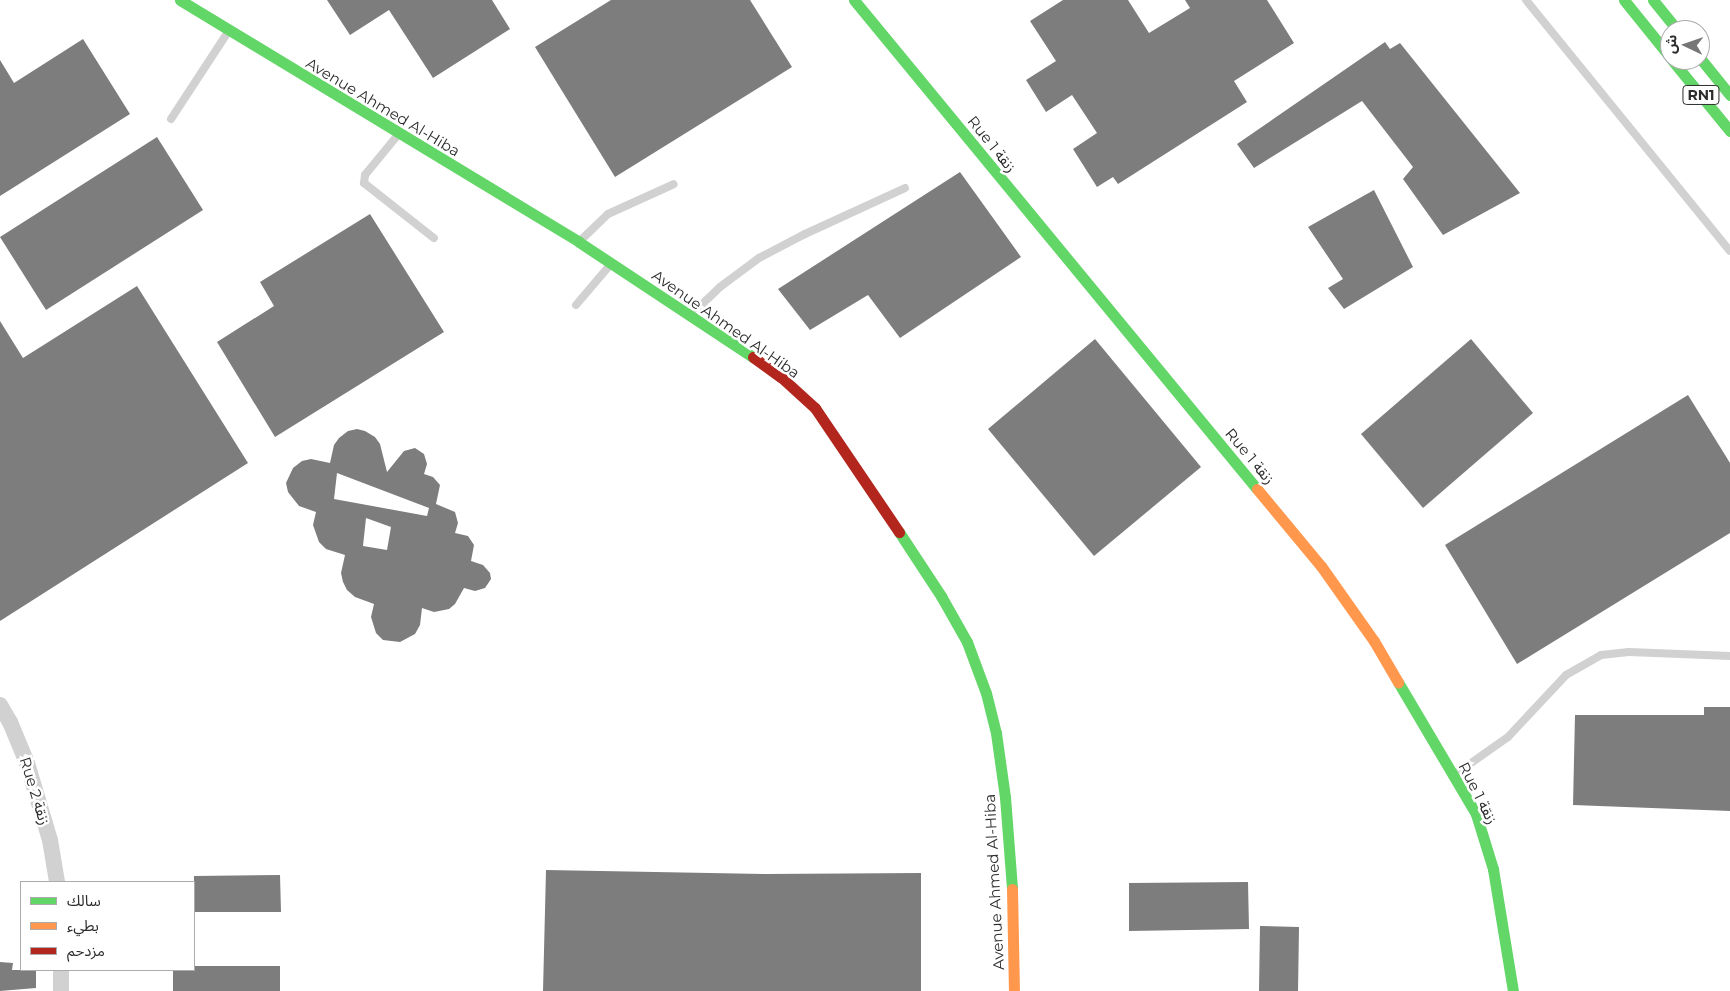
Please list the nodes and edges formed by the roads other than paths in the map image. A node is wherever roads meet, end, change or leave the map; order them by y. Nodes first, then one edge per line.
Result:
1 (180, 0) edge
2 (854, 0) edge
3 (1526, 0) edge
4 (1624, 0) edge
5 (1653, 0) edge
6 (1669, 20) edge
7 (229, 31) junction
8 (1660, 45) edge
9 (1680, 70) edge
10 (1710, 70) edge
11 (1730, 95) edge
12 (171, 119) dead end
13 (1730, 131) edge
14 (399, 134) junction
15 (674, 184) dead end
16 (905, 188) dead end
17 (434, 238) dead end
18 (579, 242) junction
19 (1730, 251) edge
20 (611, 263) junction
21 (576, 305) dead end
22 (692, 315) junction
23 (1730, 656) edge
24 (0, 705) edge
25 (1453, 775) junction
26 (57, 881) edge
27 (61, 971) edge
28 (60, 991) edge
29 (1014, 991) edge
30 (1513, 991) edge

1 - 7 main road, Avenue Ahmed Al-Hiba
2 - 25 main road, Rue 1 زنقة
3 - 19 lane
4 - 8 main road
5 - 6 main road
7 - 12 lane
7 - 14 main road, Avenue Ahmed Al-Hiba
9 - 13 main road, RN1
10 - 11 main road, RN1
14 - 17 lane
14 - 18 main road, Avenue Ahmed Al-Hiba
15 - 18 lane
16 - 22 lane
18 - 20 main road, Avenue Ahmed Al-Hiba
20 - 21 lane
20 - 22 main road, Avenue Ahmed Al-Hiba
22 - 29 main road, Avenue Ahmed Al-Hiba
23 - 25 lane
24 - 26 street, Rue 2 زنقة
25 - 30 main road, Rue 1 زنقة
27 - 28 street

